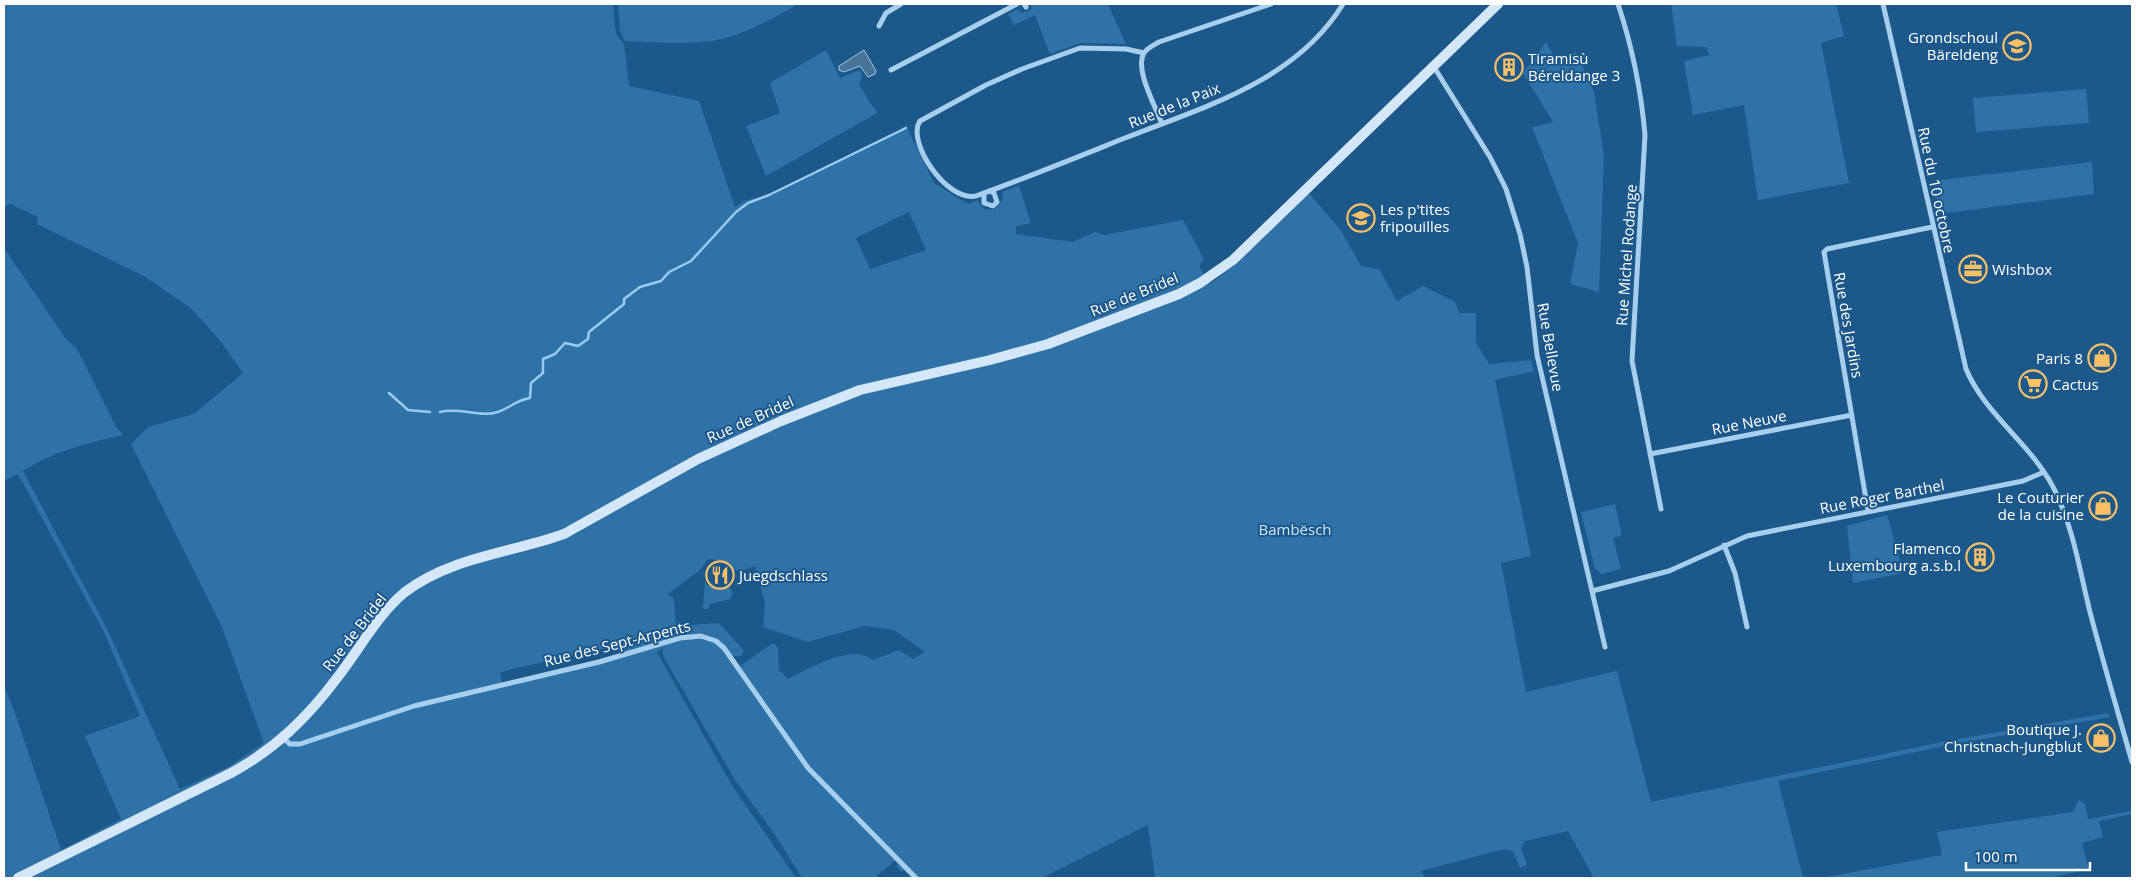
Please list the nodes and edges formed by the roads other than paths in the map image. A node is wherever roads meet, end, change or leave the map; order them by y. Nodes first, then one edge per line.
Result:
1 (901, 4) edge
2 (1017, 4) edge
3 (1271, 4) edge
4 (1343, 4) edge
5 (1498, 4) edge
6 (1618, 4) edge
7 (1884, 4) edge
8 (879, 26) dead end
9 (1144, 53) junction
10 (1434, 67) junction
11 (891, 70) dead end
12 (1162, 124) junction
13 (1932, 228) junction
14 (1852, 415) junction
15 (1650, 454) junction
16 (2044, 472) junction
17 (1662, 509) dead end
18 (1868, 512) junction
19 (1724, 545) junction
20 (1592, 591) junction
21 (1747, 627) dead end
22 (1605, 647) dead end
23 (284, 738) junction
24 (2132, 762) edge
25 (18, 878) edge
26 (916, 878) edge

1 - 8 street
2 - 11 street
3 - 9 street
4 - 12 street, Rue de la Paix
5 - 10 main road, Rue de Bridel
6 - 15 street, Rue Michel Rodange
7 - 13 street, Rue du 10 octobre
9 - 12 street
9 - 12 street, Rue de la Paix
10 - 20 street, Rue Bellevue
10 - 23 main road, Rue de Bridel
13 - 14 street, Rue des Jardins
13 - 16 street, Rue du 10 octobre
14 - 15 street, Rue Neuve
14 - 18 street, Rue des Jardins
15 - 17 street, Rue Michel Rodange
16 - 18 street, Rue Roger Barthel
16 - 24 street, Rue du 10 octobre
18 - 19 street, Rue Roger Barthel
19 - 20 street, Rue Roger Barthel
19 - 21 street
20 - 22 street, Rue Bellevue
23 - 25 main road, Rue de Bridel
23 - 26 street, Rue des Sept-Arpents

